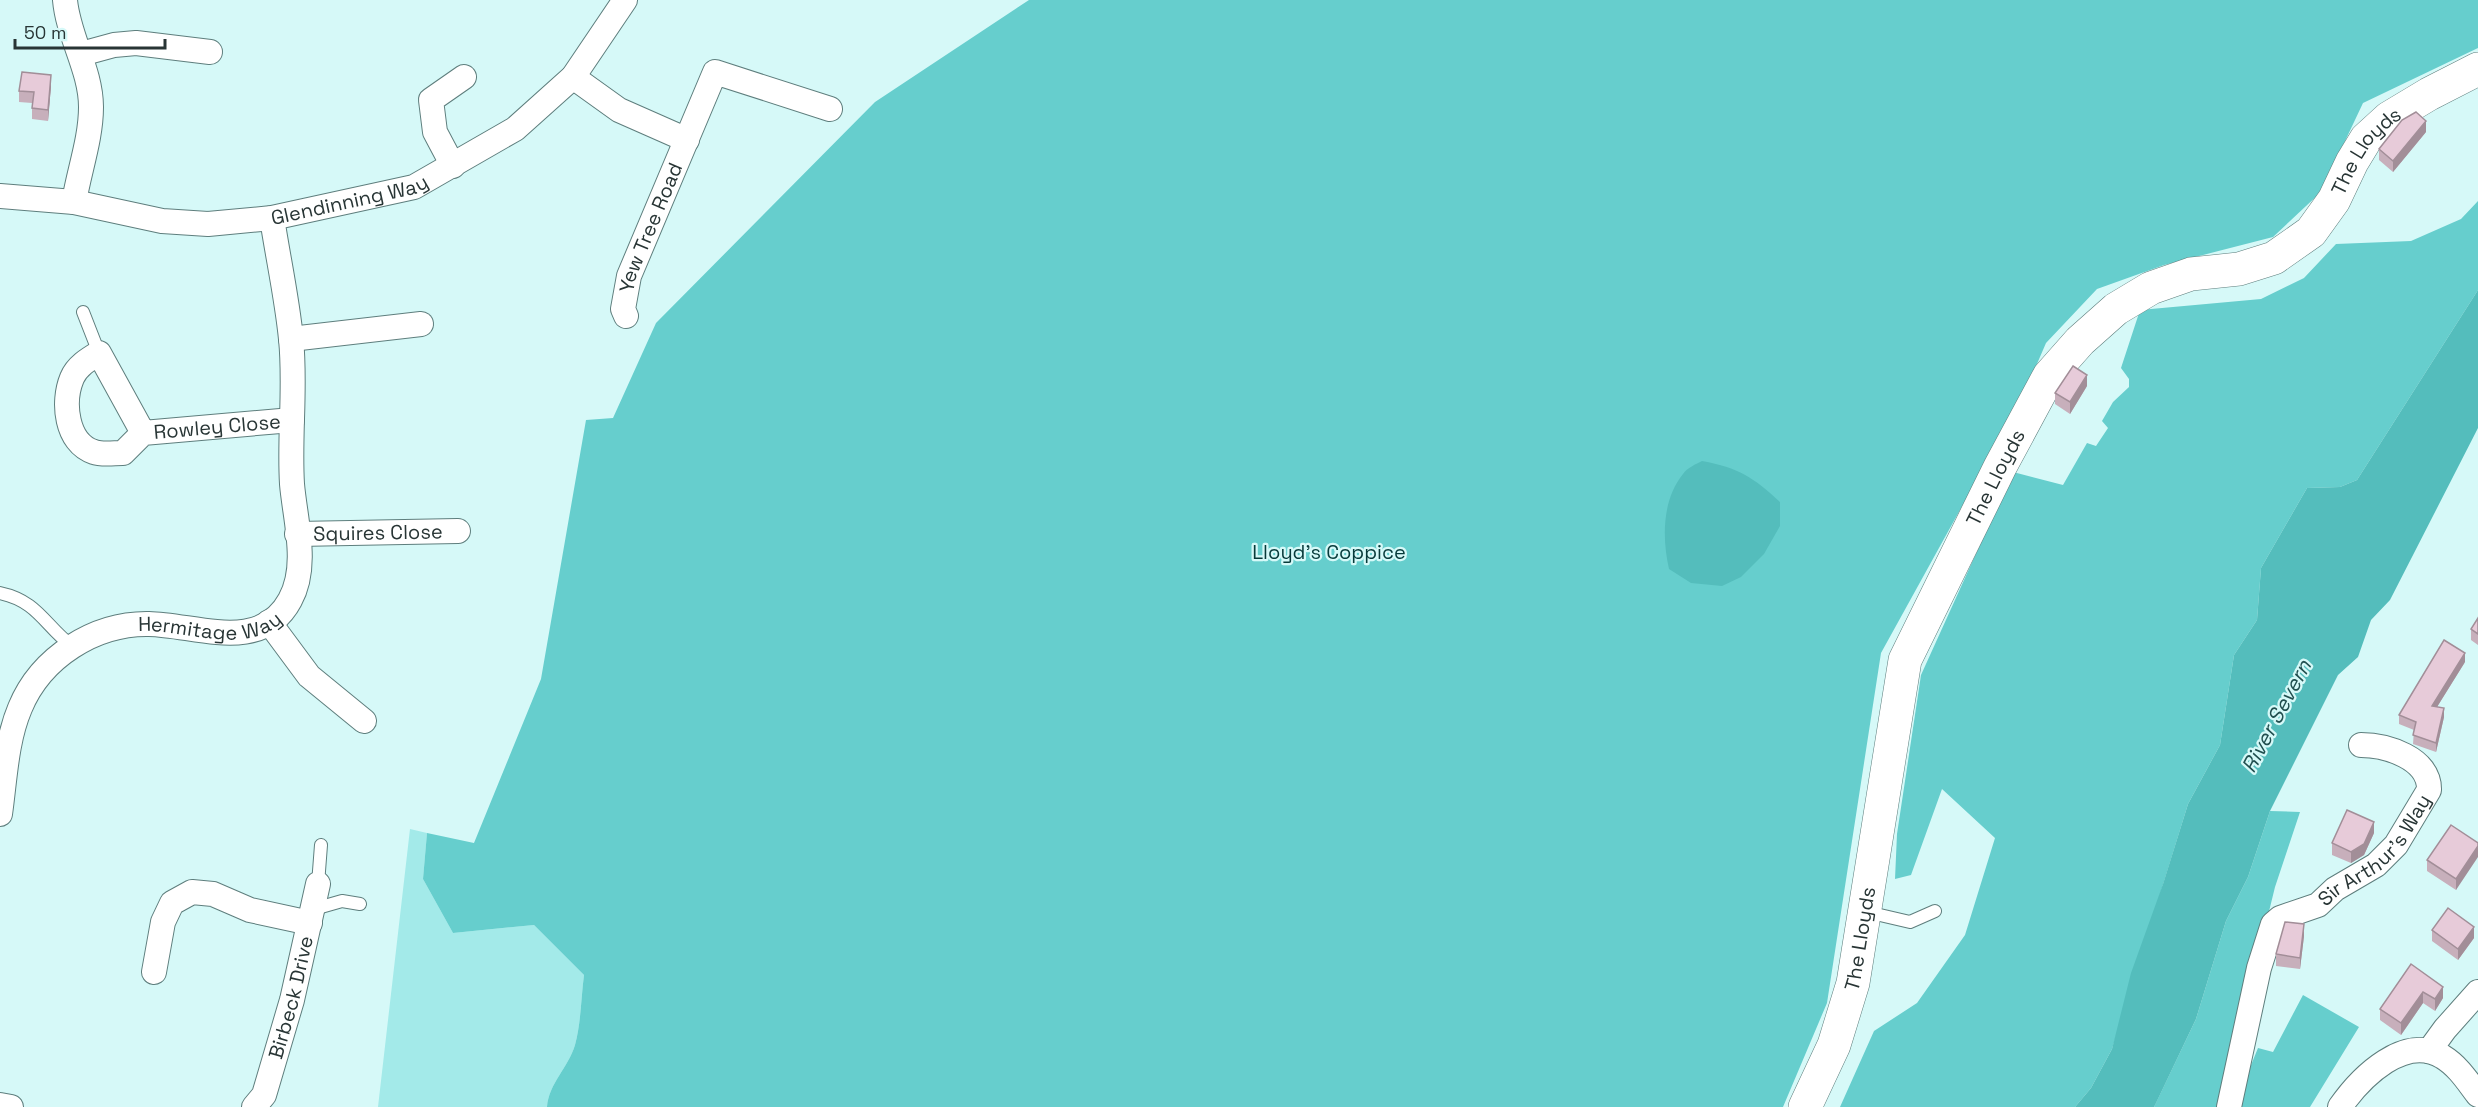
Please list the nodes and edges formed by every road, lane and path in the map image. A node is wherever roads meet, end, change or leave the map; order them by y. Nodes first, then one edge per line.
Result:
1 (65, 0) edge
2 (625, 0) edge
3 (210, 52) dead end
4 (81, 54) junction
5 (2478, 69) edge
6 (573, 77) junction
7 (464, 78) dead end
8 (830, 109) dead end
9 (687, 140) junction
10 (453, 166) junction
11 (0, 196) edge
12 (74, 202) junction
13 (272, 218) junction
14 (83, 312) dead end
15 (626, 316) dead end
16 (421, 324) dead end
17 (291, 339) junction
18 (99, 353) junction
19 (292, 420) junction
20 (142, 433) junction
21 (458, 531) dead end
22 (297, 534) junction
23 (0, 593) edge
24 (269, 622) junction
25 (72, 646) junction
26 (364, 721) dead end
27 (2361, 744) dead end
28 (0, 814) edge
29 (321, 845) dead end
30 (318, 884) joint
31 (360, 904) dead end
32 (1935, 911) dead end
33 (1867, 912) junction
34 (312, 916) junction
35 (154, 972) dead end
36 (2478, 992) edge
37 (2429, 1051) junction
38 (2478, 1095) edge
39 (0, 1105) edge
40 (11, 1107) edge
41 (254, 1107) edge
42 (1805, 1107) edge
43 (2229, 1107) edge
44 (2340, 1107) edge

1 - 4 street
2 - 6 street, Glendinning Way
3 - 4 street
4 - 12 street
5 - 33 street, The Lloyds
6 - 9 street, Yew Tree Road
6 - 10 street, Glendinning Way
7 - 10 street
8 - 9 street, Yew Tree Road
9 - 15 street, Yew Tree Road
10 - 13 street, Glendinning Way
11 - 12 street, Glendinning Way
12 - 13 street, Glendinning Way
13 - 17 street, Hermitage Way
14 - 18 lane
16 - 17 street
17 - 19 street, Hermitage Way
18 - 20 street, Rowley Close
18 - 20 street, Rowley Close
19 - 20 street, Rowley Close
19 - 22 street, Hermitage Way
21 - 22 street, Squires Close
22 - 24 street, Hermitage Way
23 - 25 lane
24 - 25 street, Hermitage Way
24 - 26 street
25 - 28 street, Hermitage Way
27 - 43 street, Sir Arthur's Way
29 - 30 lane
30 - 34 street, Birbeck Drive
31 - 34 lane
32 - 33 lane
33 - 42 street, The Lloyds
34 - 35 street
34 - 41 street, Birbeck Drive
36 - 37 street
37 - 38 street
37 - 44 street
39 - 40 street

